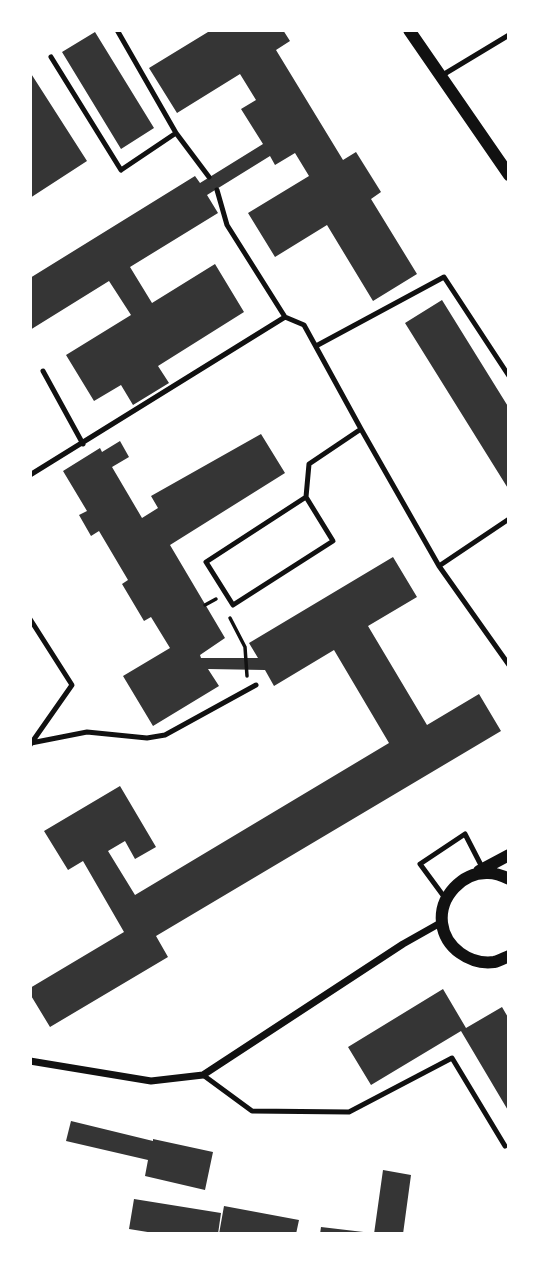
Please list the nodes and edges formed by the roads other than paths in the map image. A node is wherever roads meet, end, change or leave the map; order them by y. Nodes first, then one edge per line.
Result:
1 (117, 30) edge
2 (409, 30) edge
3 (509, 35) edge
4 (51, 57) dead end
5 (441, 76) junction
6 (176, 133) junction
7 (509, 175) edge
8 (209, 177) dead end
9 (217, 190) dead end
10 (285, 317) junction
11 (316, 346) junction
12 (43, 371) dead end
13 (509, 376) edge
14 (361, 429) junction
15 (83, 443) junction
16 (30, 475) edge
17 (306, 497) junction
18 (509, 519) edge
19 (439, 566) junction
20 (30, 620) edge
21 (509, 665) edge
22 (256, 685) dead end
23 (30, 744) edge
24 (509, 855) edge
25 (483, 869) junction
26 (469, 876) junction
27 (509, 878) edge
28 (445, 900) junction
29 (442, 922) junction
30 (509, 956) edge
31 (30, 1061) edge
32 (203, 1075) junction
33 (505, 1146) dead end

1 - 6 lane
2 - 5 street
3 - 5 lane
4 - 6 lane
5 - 7 street
6 - 8 lane
9 - 10 lane
10 - 11 lane
10 - 15 lane
11 - 13 lane
11 - 14 lane
12 - 15 lane
14 - 17 lane
14 - 19 lane
15 - 16 lane
17 - 17 lane
18 - 19 lane
19 - 21 lane
20 - 23 lane
22 - 23 lane
24 - 25 street
25 - 26 street
25 - 28 lane
26 - 27 street
26 - 28 street
28 - 29 street
29 - 30 street
29 - 32 street
31 - 32 street
32 - 33 lane

